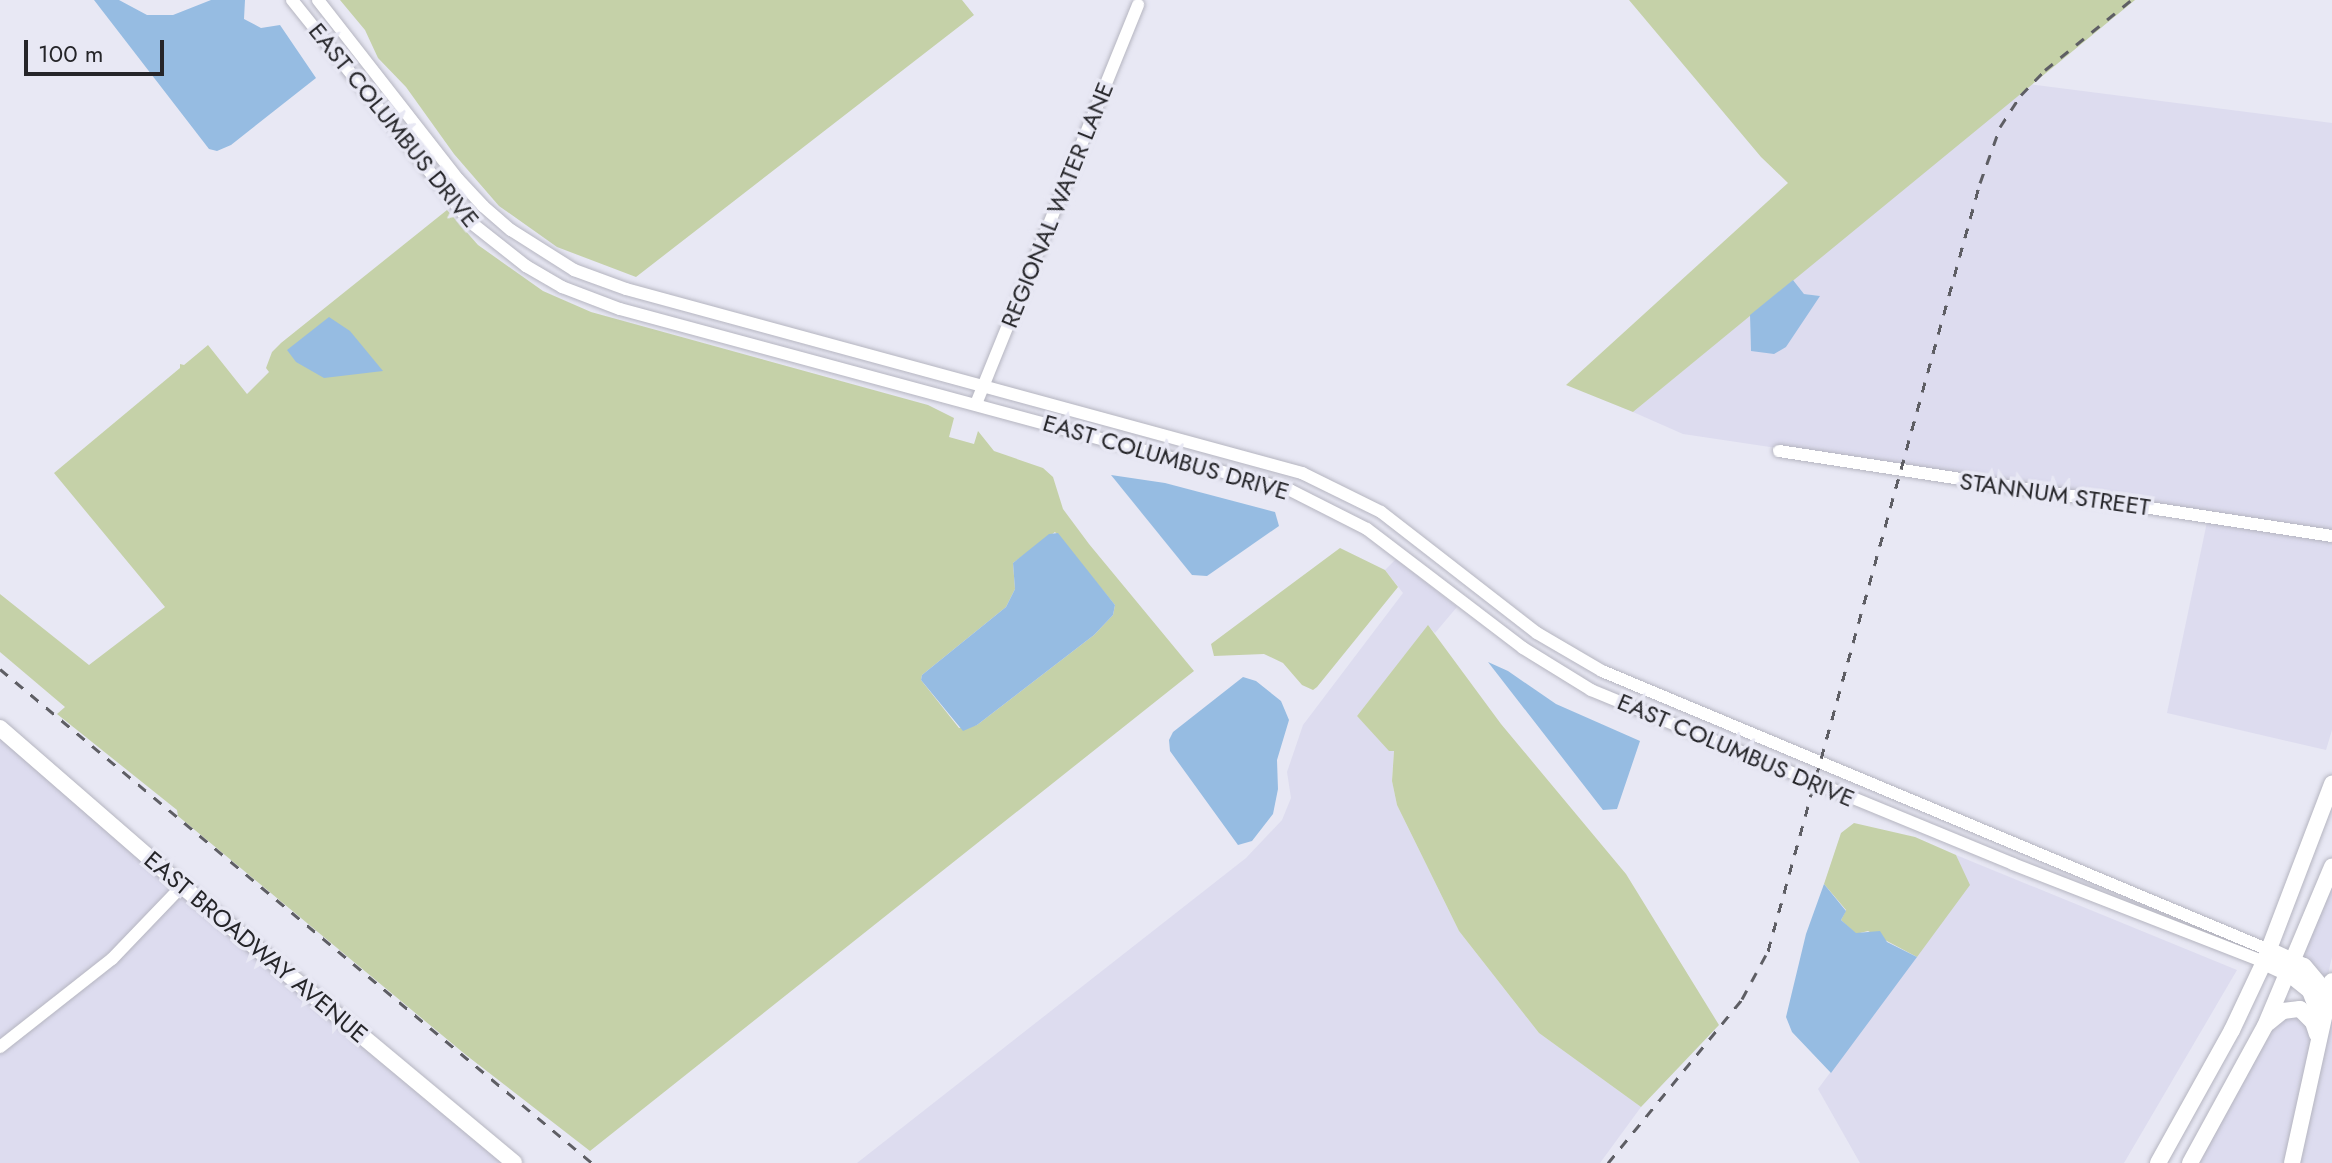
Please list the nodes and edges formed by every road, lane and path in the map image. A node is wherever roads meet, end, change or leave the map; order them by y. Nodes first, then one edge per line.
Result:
1 (292, 0) edge
2 (318, 0) edge
3 (1138, 5) dead end
4 (984, 385) junction
5 (976, 404) junction
6 (1779, 451) dead end
7 (2332, 536) edge
8 (1444, 560) junction
9 (1432, 577) junction
10 (0, 728) edge
11 (2332, 784) edge
12 (2020, 845) junction
13 (2013, 864) junction
14 (2332, 867) edge
15 (182, 886) junction
16 (2266, 956) junction
17 (2291, 967) junction
18 (2330, 988) edge
19 (2265, 1026) junction
20 (2319, 1028) junction
21 (0, 1047) edge
22 (514, 1163) edge
23 (2158, 1163) edge
24 (2190, 1163) edge
25 (2292, 1163) edge

1 - 5 street, EAST COLUMBUS DRIVE
2 - 4 street, EAST COLUMBUS DRIVE
3 - 4 street, REGIONAL WATER LANE
4 - 5 street, REGIONAL WATER LANE
4 - 8 street, EAST COLUMBUS DRIVE
5 - 9 street, EAST COLUMBUS DRIVE
6 - 7 street, STANNUM STREET
8 - 9 street
8 - 12 street, EAST COLUMBUS DRIVE
9 - 13 street, EAST COLUMBUS DRIVE
10 - 15 main road, EAST BROADWAY AVENUE
11 - 16 main road
12 - 13 street
12 - 16 street, EAST COLUMBUS DRIVE
13 - 16 street, EAST COLUMBUS DRIVE
14 - 17 main road
15 - 21 street
15 - 22 main road, EAST BROADWAY AVENUE
16 - 17 main road
16 - 23 main road
17 - 18 main road
17 - 19 main road
17 - 20 main road
18 - 20 main road
19 - 20 main road
19 - 24 main road
20 - 25 main road

